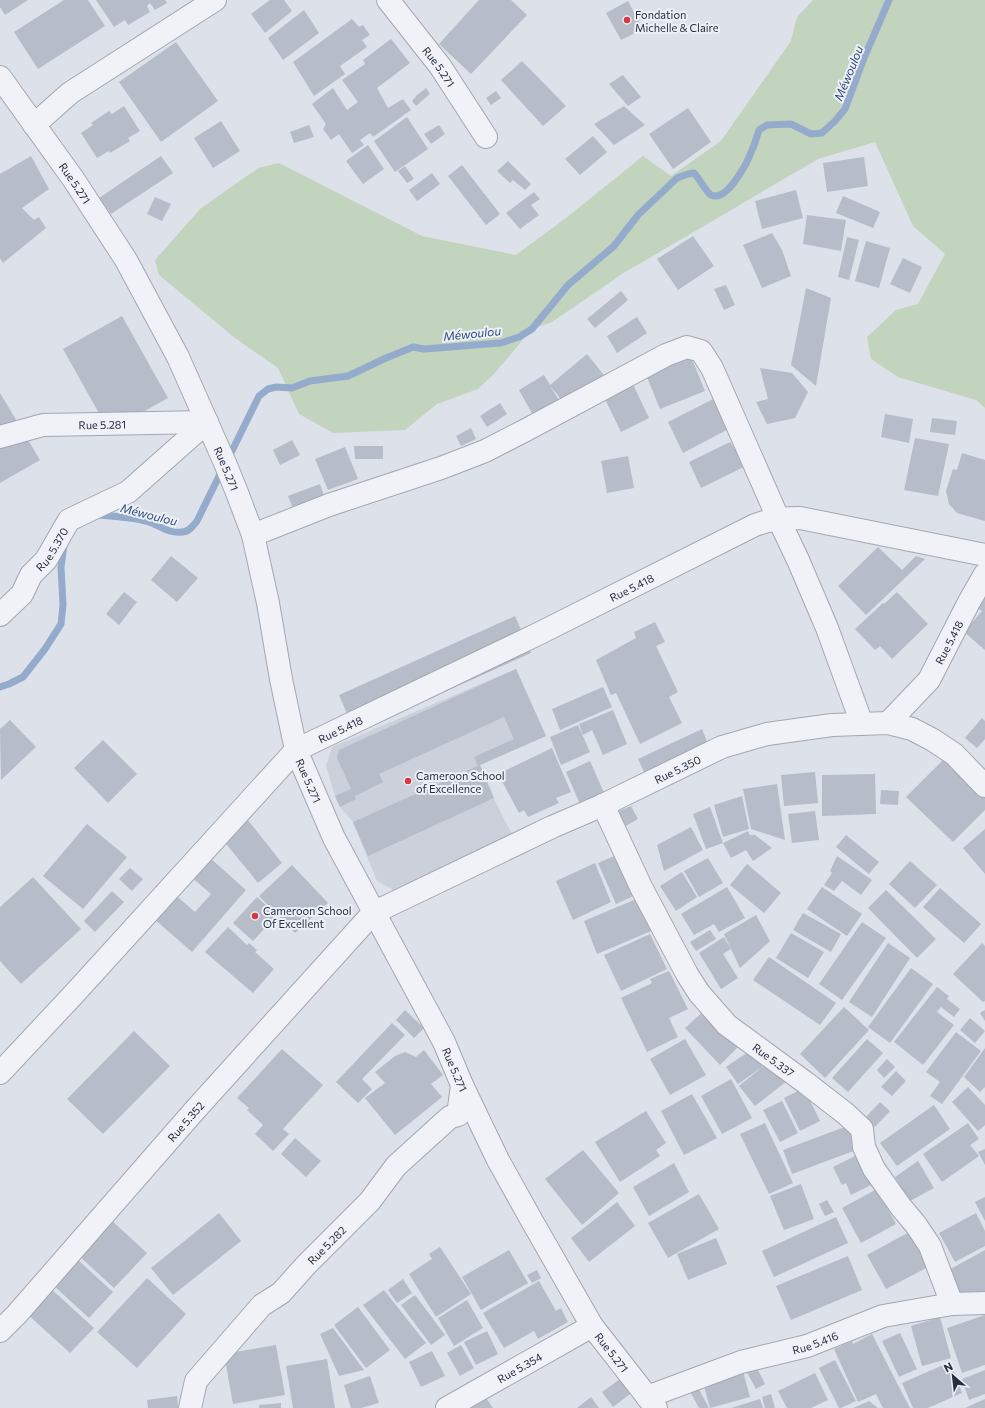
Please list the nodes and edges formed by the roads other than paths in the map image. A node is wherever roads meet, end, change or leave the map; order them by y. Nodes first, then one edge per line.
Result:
1 (215, 0) edge
2 (388, 0) edge
3 (0, 77) edge
4 (34, 124) junction
5 (486, 137) dead end
6 (207, 422) junction
7 (0, 437) edge
8 (778, 518) junction
9 (253, 535) junction
10 (985, 555) edge
11 (985, 574) edge
12 (0, 615) edge
13 (888, 723) junction
14 (862, 724) junction
15 (296, 750) junction
16 (985, 786) edge
17 (603, 805) junction
18 (373, 913) junction
19 (0, 1073) edge
20 (462, 1085) junction
21 (985, 1303) edge
22 (952, 1304) junction
23 (592, 1326) junction
24 (0, 1331) edge
25 (651, 1402) edge
26 (190, 1408) edge
27 (447, 1408) edge

1 - 4 street
2 - 5 street, Rue 5.271
3 - 4 street, Rue 5.271
4 - 6 street, Rue 5.271
6 - 7 street, Rue 5.281
6 - 9 street, Rue 5.271
6 - 12 street, Rue 5.370
8 - 9 street
8 - 10 street, Rue 5.418
8 - 14 street
8 - 15 street, Rue 5.418
9 - 15 street, Rue 5.271
11 - 13 street, Rue 5.418
13 - 14 street, Rue 5.350
13 - 16 street, Rue 5.350
14 - 17 street, Rue 5.350
15 - 18 street, Rue 5.271
15 - 19 street
17 - 18 street, Rue 5.350
17 - 22 street, Rue 5.337
18 - 20 street, Rue 5.271
18 - 24 street, Rue 5.352
20 - 23 street, Rue 5.271
20 - 26 street, Rue 5.282
21 - 22 street, Rue 5.416
22 - 25 street, Rue 5.416
23 - 25 street, Rue 5.271
23 - 27 street, Rue 5.354

